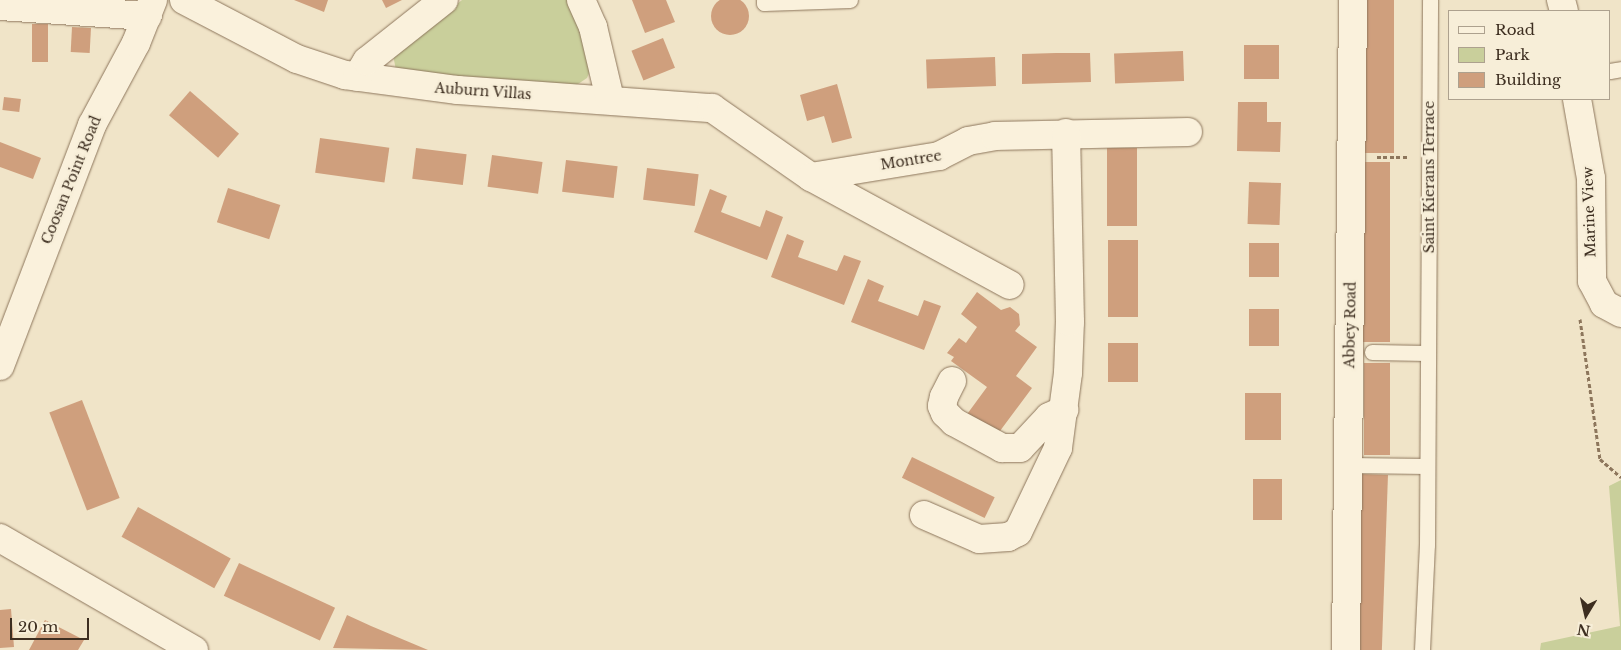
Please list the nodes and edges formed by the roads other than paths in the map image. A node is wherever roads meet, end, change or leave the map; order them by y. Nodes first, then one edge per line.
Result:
1 (184, 0) edge
2 (444, 0) edge
3 (581, 0) edge
4 (764, 0) edge
5 (850, 0) edge
6 (1353, 0) edge
7 (1430, 0) edge
8 (0, 6) edge
9 (150, 8) edge
10 (357, 77) junction
11 (610, 99) junction
12 (1577, 100) edge
13 (1188, 132) dead end
14 (1066, 133) junction
15 (811, 177) junction
16 (1010, 285) dead end
17 (1621, 313) edge
18 (1372, 352) dead end
19 (1427, 353) junction
20 (0, 366) edge
21 (952, 381) dead end
22 (1064, 410) junction
23 (1349, 465) junction
24 (1426, 466) junction
25 (924, 515) dead end
26 (0, 538) edge
27 (194, 650) edge
28 (1346, 650) edge
29 (1422, 650) edge

1 - 10 street, Auburn Villas
2 - 10 street
3 - 11 street
4 - 5 lane
6 - 23 street, Abbey Road
7 - 19 lane, Saint Kierans Terrace
8 - 9 street
9 - 20 street, Coosan Point Road
10 - 11 street, Auburn Villas
11 - 15 street, Auburn Villas
12 - 17 street, Marine View
13 - 14 street, Montree
14 - 15 street, Montree
14 - 22 street
15 - 16 street
18 - 19 lane
19 - 24 lane, Saint Kierans Terrace
21 - 22 street
22 - 25 street
23 - 24 lane
23 - 28 street, Abbey Road
24 - 29 lane, Saint Kierans Terrace
26 - 27 street

